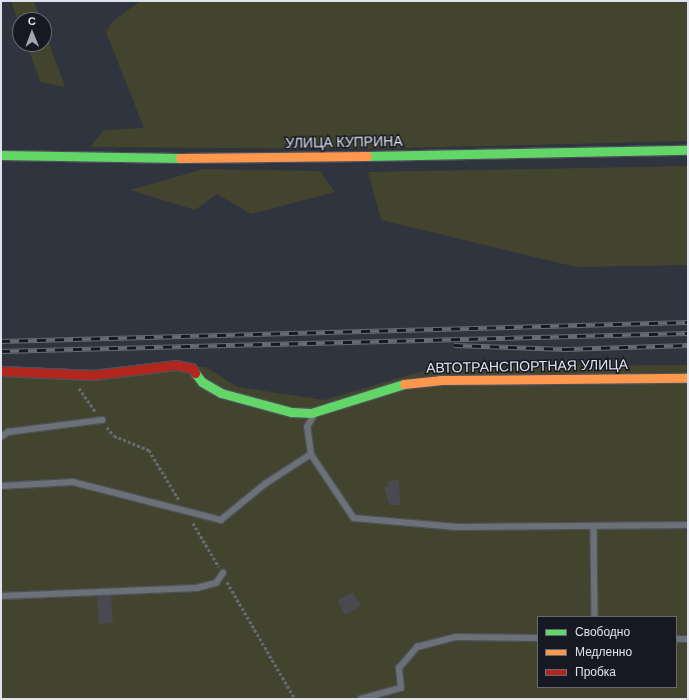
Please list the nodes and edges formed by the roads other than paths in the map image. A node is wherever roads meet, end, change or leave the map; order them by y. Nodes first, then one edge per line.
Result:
1 (688, 150) edge
2 (1, 155) edge
3 (1, 371) edge
4 (688, 378) edge
5 (327, 409) junction
6 (102, 420) road end
7 (1, 437) edge
8 (312, 454) junction
9 (1, 486) edge
10 (688, 525) edge
11 (594, 526) junction
12 (223, 573) road end
13 (1, 596) edge
14 (595, 616) edge
15 (537, 638) edge
16 (677, 639) edge
17 (688, 639) edge
18 (361, 699) edge

1 - 2 street, УЛИЦА КУПРИНА
3 - 5 street, АВТОТРАНСПОРТНАЯ УЛИЦА
4 - 5 street, АВТОТРАНСПОРТНАЯ УЛИЦА
5 - 8 lane
6 - 7 lane
8 - 9 lane
8 - 11 lane
10 - 11 lane
11 - 14 lane
12 - 13 lane
15 - 18 lane
16 - 17 lane

